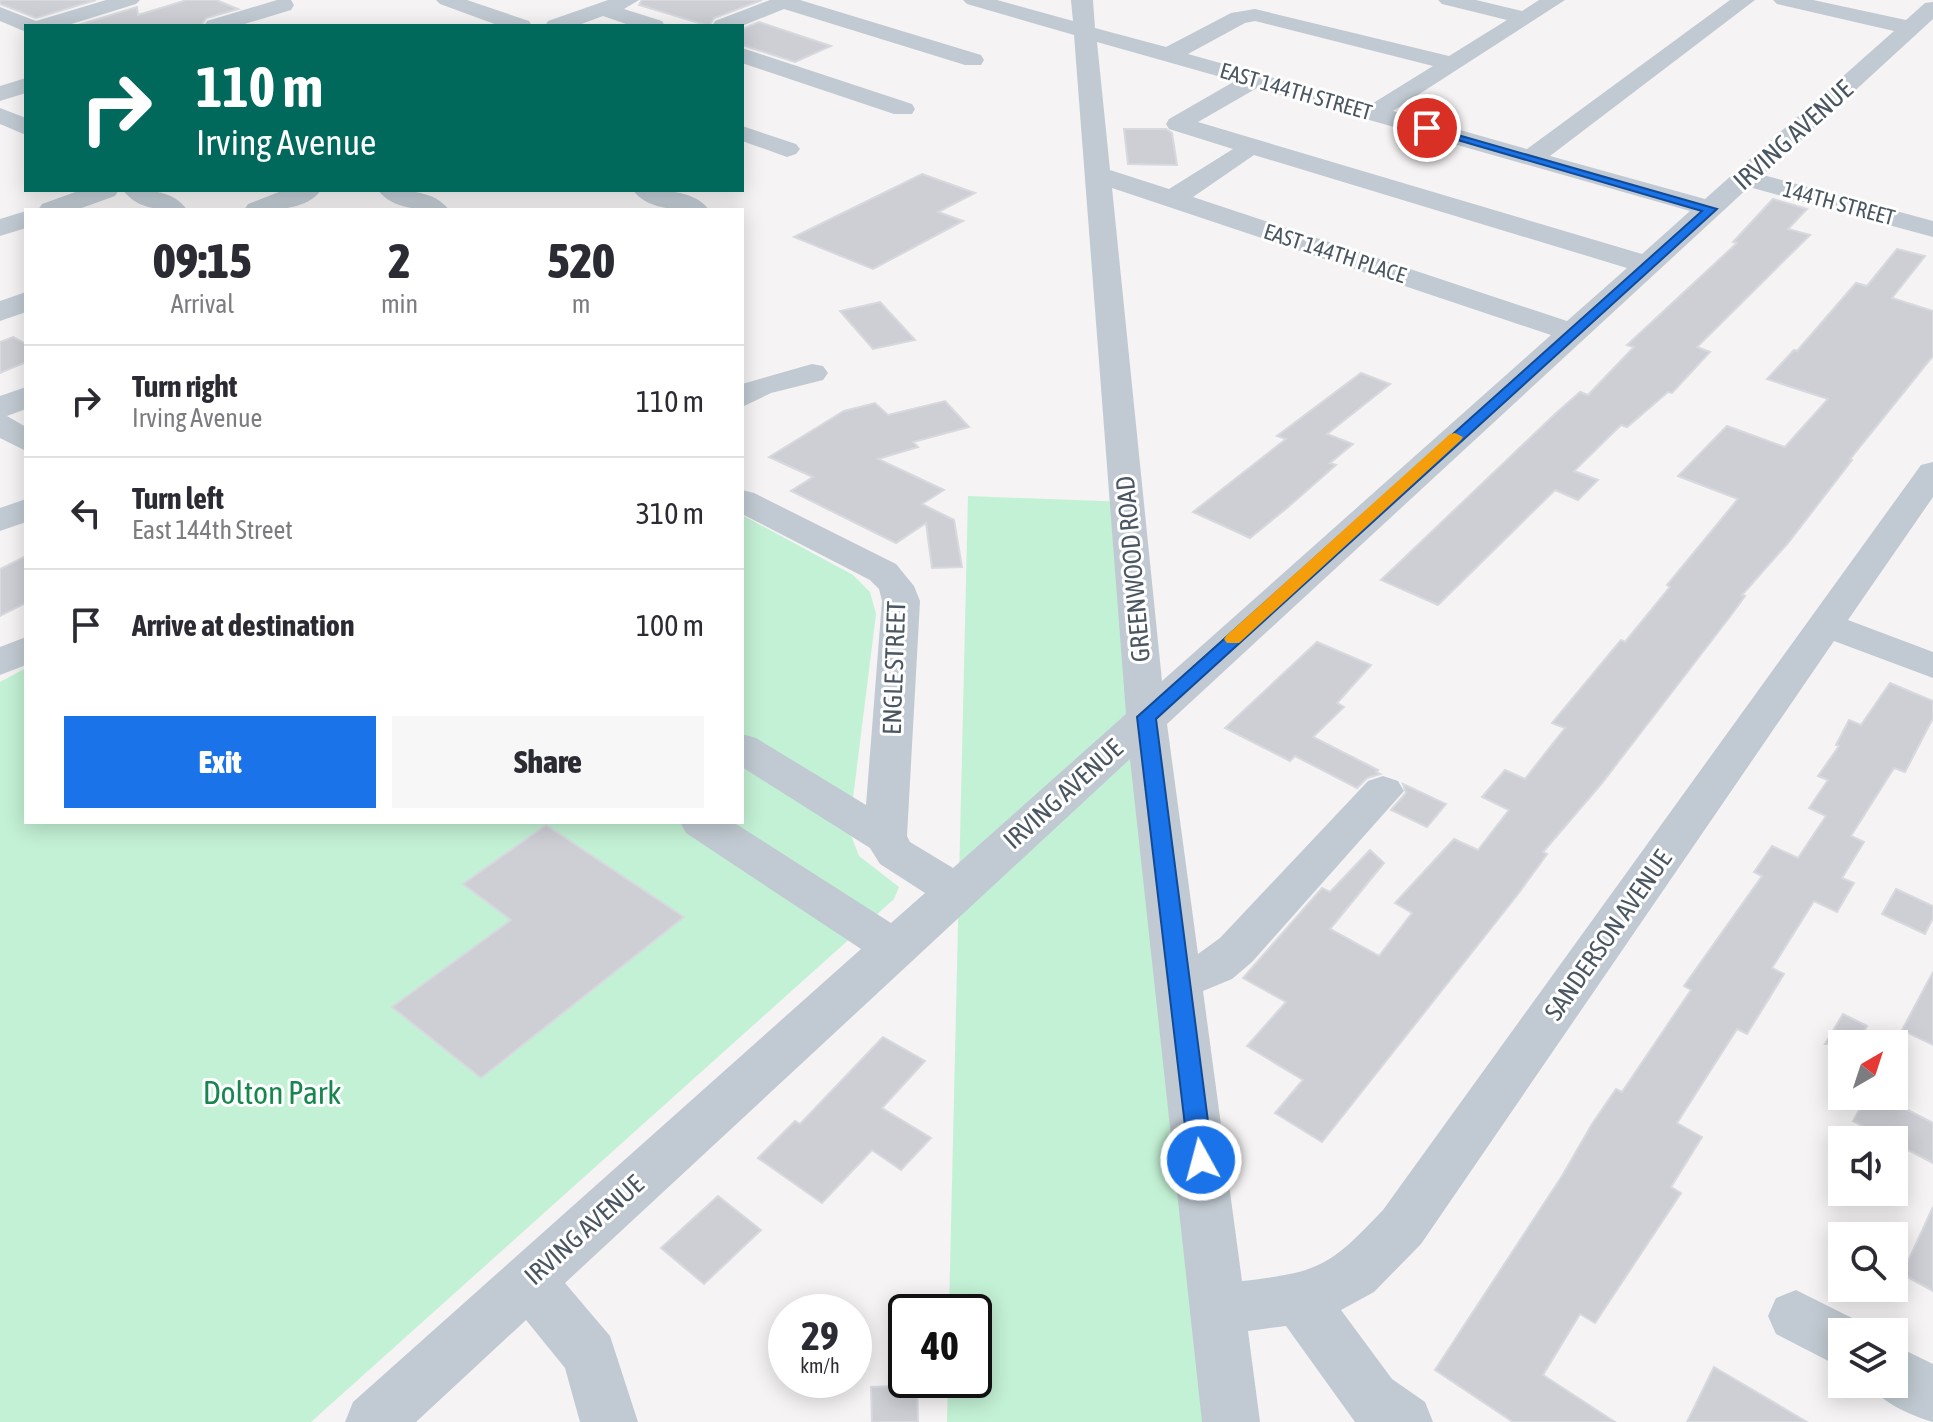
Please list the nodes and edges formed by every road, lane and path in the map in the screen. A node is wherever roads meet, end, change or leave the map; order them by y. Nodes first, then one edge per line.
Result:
1 (129, 0) edge
2 (447, 0) edge
3 (628, 0) edge
4 (974, 0) edge
5 (1449, 0) edge
6 (1554, 0) edge
7 (1744, 0) edge
8 (1784, 0) edge
9 (786, 1) edge
10 (283, 5) dead end
11 (1027, 7) edge
12 (603, 9) junction
13 (1085, 9) edge
14 (0, 13) edge
15 (1524, 18) junction
16 (1922, 18) edge
17 (25, 24) edge
18 (49, 24) edge
19 (221, 24) edge
20 (515, 24) edge
21 (562, 24) edge
22 (648, 24) edge
23 (728, 24) edge
24 (1168, 55) junction
25 (744, 56) edge
26 (973, 60) dead end
27 (1452, 64) junction
28 (1255, 79) junction
29 (24, 86) edge
30 (0, 94) edge
31 (903, 109) dead end
32 (1374, 113) junction
33 (0, 115) edge
34 (24, 127) edge
35 (24, 129) edge
36 (744, 134) edge
37 (0, 138) edge
38 (787, 149) dead end
39 (1242, 154) dead end
40 (1531, 158) junction
41 (1099, 175) junction
42 (1746, 178) junction
43 (100, 192) edge
44 (140, 192) edge
45 (303, 192) edge
46 (396, 192) edge
47 (651, 192) edge
48 (1172, 199) junction
49 (56, 208) edge
50 (170, 208) edge
51 (262, 208) edge
52 (432, 208) edge
53 (691, 208) edge
54 (1711, 209) junction
55 (24, 220) edge
56 (0, 228) edge
57 (1933, 229) edge
58 (1647, 265) junction
59 (24, 302) edge
60 (0, 312) edge
61 (1572, 332) junction
62 (812, 373) dead end
63 (744, 396) edge
64 (24, 398) edge
65 (0, 408) edge
66 (0, 424) edge
67 (24, 440) edge
68 (1933, 472) edge
69 (744, 501) edge
70 (24, 510) edge
71 (0, 521) edge
72 (1826, 625) junction
73 (24, 650) edge
74 (0, 663) edge
75 (1933, 666) edge
76 (1146, 717) junction
77 (744, 749) edge
78 (1383, 791) dead end
79 (704, 824) edge
80 (885, 837) junction
81 (956, 891) junction
82 (894, 948) junction
83 (1179, 981) junction
84 (529, 1281) junction
85 (1299, 1298) junction
86 (1219, 1309) junction
87 (1908, 1380) edge
88 (1933, 1395) edge
89 (374, 1422) edge
90 (609, 1422) edge
91 (1231, 1422) edge
92 (1404, 1422) edge

1 - 18 street
2 - 20 street
3 - 12 street
4 - 11 street, EAST 144TH STREET
5 - 15 street
6 - 15 street
7 - 40 street
8 - 16 street
9 - 23 street
9 - 26 street
10 - 19 street
11 - 13 street, EAST 144TH STREET
12 - 21 street
12 - 22 street
13 - 24 street, EAST 144TH STREET
13 - 41 street, GREENWOOD ROAD
14 - 17 street
15 - 27 street
16 - 42 street, IRVING AVENUE
24 - 27 street
24 - 28 street, EAST 144TH STREET
25 - 31 street
27 - 32 street
28 - 32 street, EAST 144TH STREET
28 - 58 street
29 - 30 street
32 - 40 street, EAST 144TH STREET
33 - 34 street
35 - 37 street
36 - 38 street
39 - 48 street
40 - 54 street, EAST 144TH STREET
41 - 48 street, EAST 144TH PLACE
41 - 76 street, GREENWOOD ROAD
42 - 54 street, IRVING AVENUE
42 - 57 street, 144TH STREET
43 - 49 street
44 - 50 street
45 - 51 street
46 - 52 street
47 - 53 street
48 - 61 street, EAST 144TH PLACE
54 - 58 street, IRVING AVENUE
55 - 56 street
58 - 61 street, IRVING AVENUE
59 - 60 street
61 - 76 street, IRVING AVENUE
62 - 63 street
64 - 65 street
66 - 67 street
68 - 72 street, SANDERSON AVENUE
69 - 80 street, ENGLE STREET
70 - 71 street
72 - 75 street
72 - 85 street, SANDERSON AVENUE
73 - 74 street
76 - 81 street, IRVING AVENUE
76 - 83 street, GREENWOOD ROAD
77 - 80 street
78 - 83 street
79 - 82 street
80 - 81 street
81 - 82 street, IRVING AVENUE
82 - 84 street, IRVING AVENUE
83 - 86 street, GREENWOOD ROAD
84 - 89 street, IRVING AVENUE
84 - 90 street
85 - 86 street, SANDERSON AVENUE
85 - 92 street
86 - 91 street, GREENWOOD ROAD
87 - 88 street

